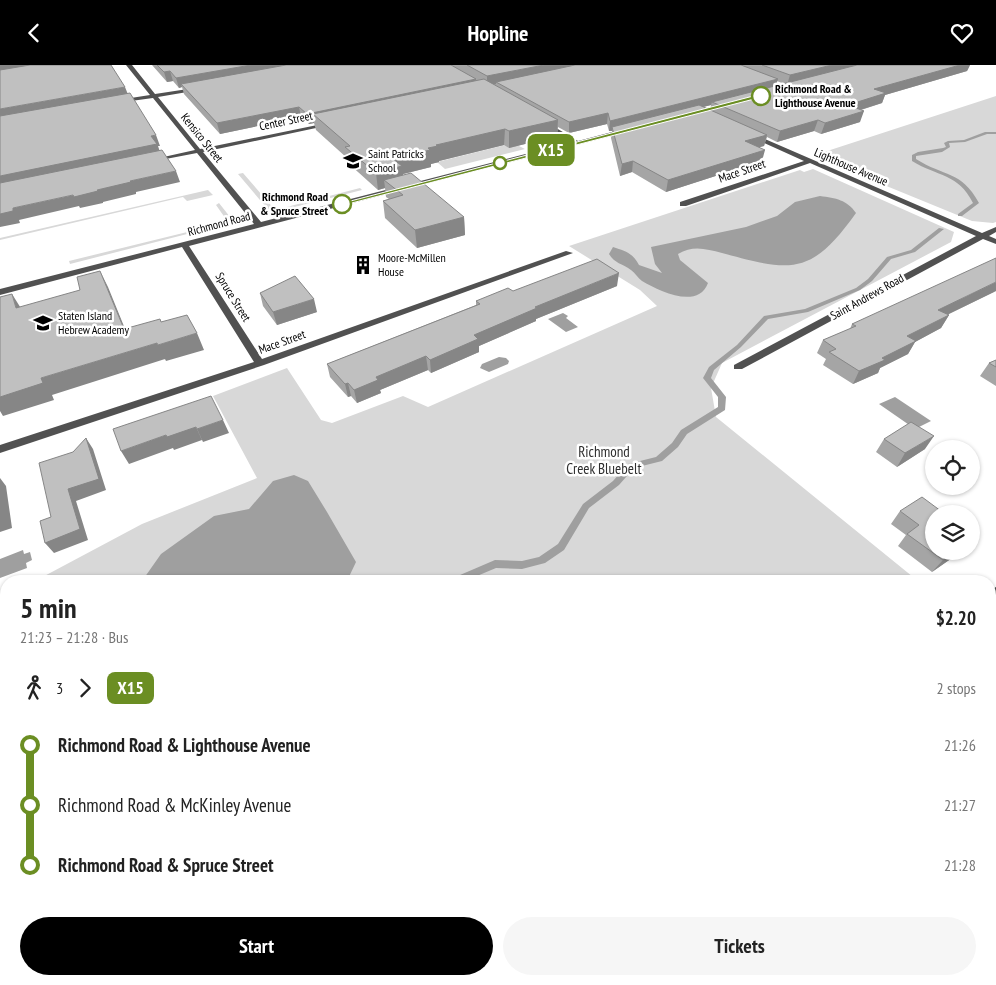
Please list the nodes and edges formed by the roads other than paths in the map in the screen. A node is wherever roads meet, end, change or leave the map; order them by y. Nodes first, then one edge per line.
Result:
1 (129, 65) edge
2 (204, 87) edge
3 (154, 96) junction
4 (112, 103) edge
5 (534, 117) edge
6 (341, 121) edge
7 (636, 128) edge
8 (746, 133) edge
9 (578, 143) junction
10 (198, 151) junction
11 (810, 161) junction
12 (144, 163) edge
13 (683, 204) dead end
14 (259, 225) junction
15 (996, 229) edge
16 (982, 235) junction
17 (996, 242) edge
18 (186, 245) junction
19 (569, 253) dead end
20 (0, 292) edge
21 (260, 363) junction
22 (738, 367) dead end
23 (0, 449) edge

1 - 3 street, Kensico Street
2 - 3 street
3 - 4 street
3 - 10 street, Kensico Street
5 - 9 street
6 - 10 street, Center Street
7 - 9 street, Richmond Road
8 - 11 street, Lighthouse Avenue
9 - 14 street, Richmond Road
10 - 12 street, Center Street
10 - 14 street, Kensico Street
11 - 13 street, Mace Street
11 - 16 street, Lighthouse Avenue
14 - 18 street, Richmond Road
15 - 16 street, Saint Andrews Road
16 - 17 street, Lighthouse Avenue
16 - 22 street, Saint Andrews Road
18 - 20 street, Richmond Road
18 - 21 street, Spruce Street
19 - 21 street, Mace Street
21 - 23 street, Mace Street

